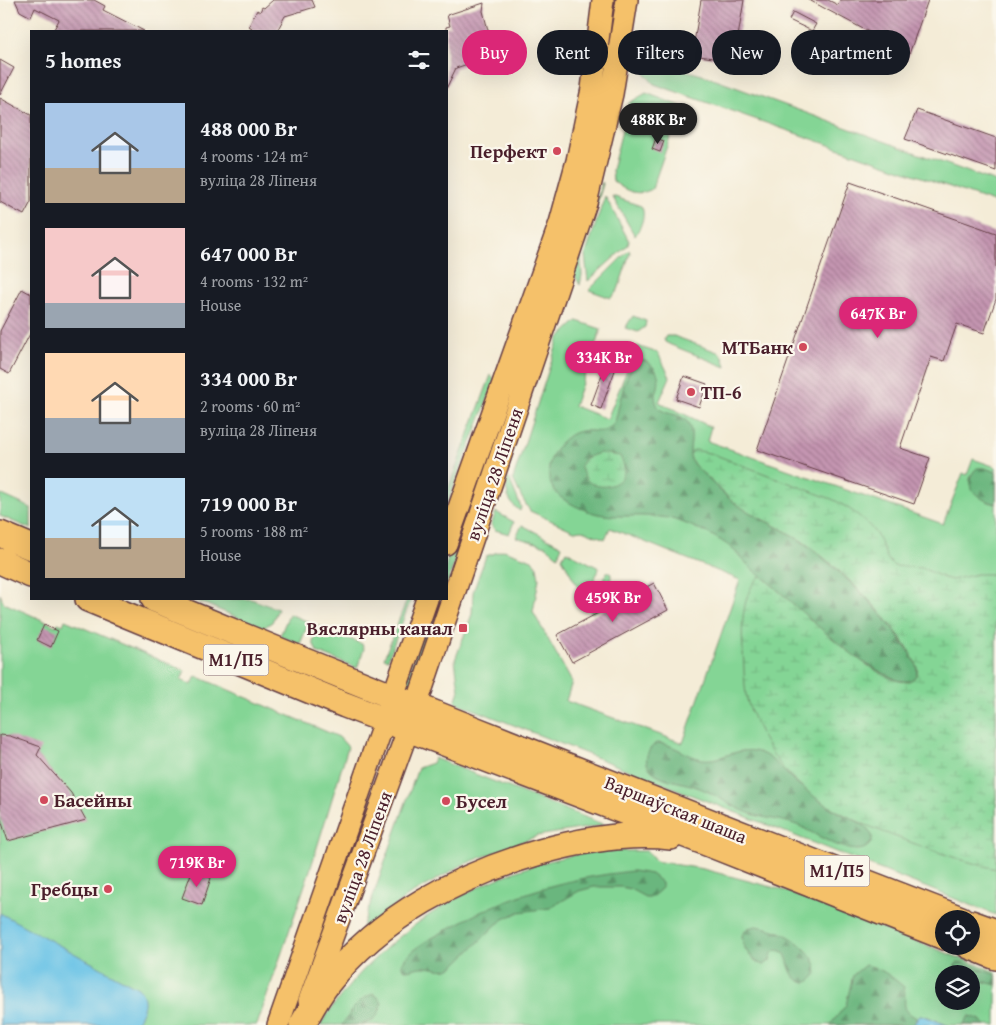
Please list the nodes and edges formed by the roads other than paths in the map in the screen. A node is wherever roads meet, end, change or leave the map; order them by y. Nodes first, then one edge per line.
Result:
1 (603, 0) edge
2 (627, 0) edge
3 (0, 534) edge
4 (448, 538) edge
5 (30, 547) edge
6 (0, 561) edge
7 (30, 575) edge
8 (90, 600) edge
9 (156, 600) edge
10 (427, 600) edge
11 (392, 697) junction
12 (416, 704) junction
13 (384, 721) junction
14 (408, 730) junction
15 (704, 842) junction
16 (938, 910) edge
17 (980, 926) edge
18 (996, 932) edge
19 (935, 933) edge
20 (980, 950) edge
21 (996, 957) edge
22 (278, 1025) edge
23 (301, 1025) edge

1 - 4 main road, вуліца 28 Ліпеня
2 - 12 main road, вуліца 28 Ліпеня
3 - 5 highway
6 - 7 highway
8 - 13 highway, М1/П5
9 - 11 highway, М1/П5
10 - 11 main road, вуліца 28 Ліпеня
11 - 12 highway, Варшаўская шаша / М1/П5
11 - 13 main road, вуліца 28 Ліпеня
12 - 14 main road, вуліца 28 Ліпеня
12 - 16 highway, Варшаўская шаша / М1/П5
13 - 14 highway, Варшаўская шаша / М1/П5
13 - 22 main road, вуліца 28 Ліпеня
14 - 15 highway, Варшаўская шаша / М1/П5
14 - 23 main road, вуліца 28 Ліпеня
15 - 19 highway, Варшаўская шаша / М1/П5
15 - 23 highway
17 - 18 highway
20 - 21 highway

